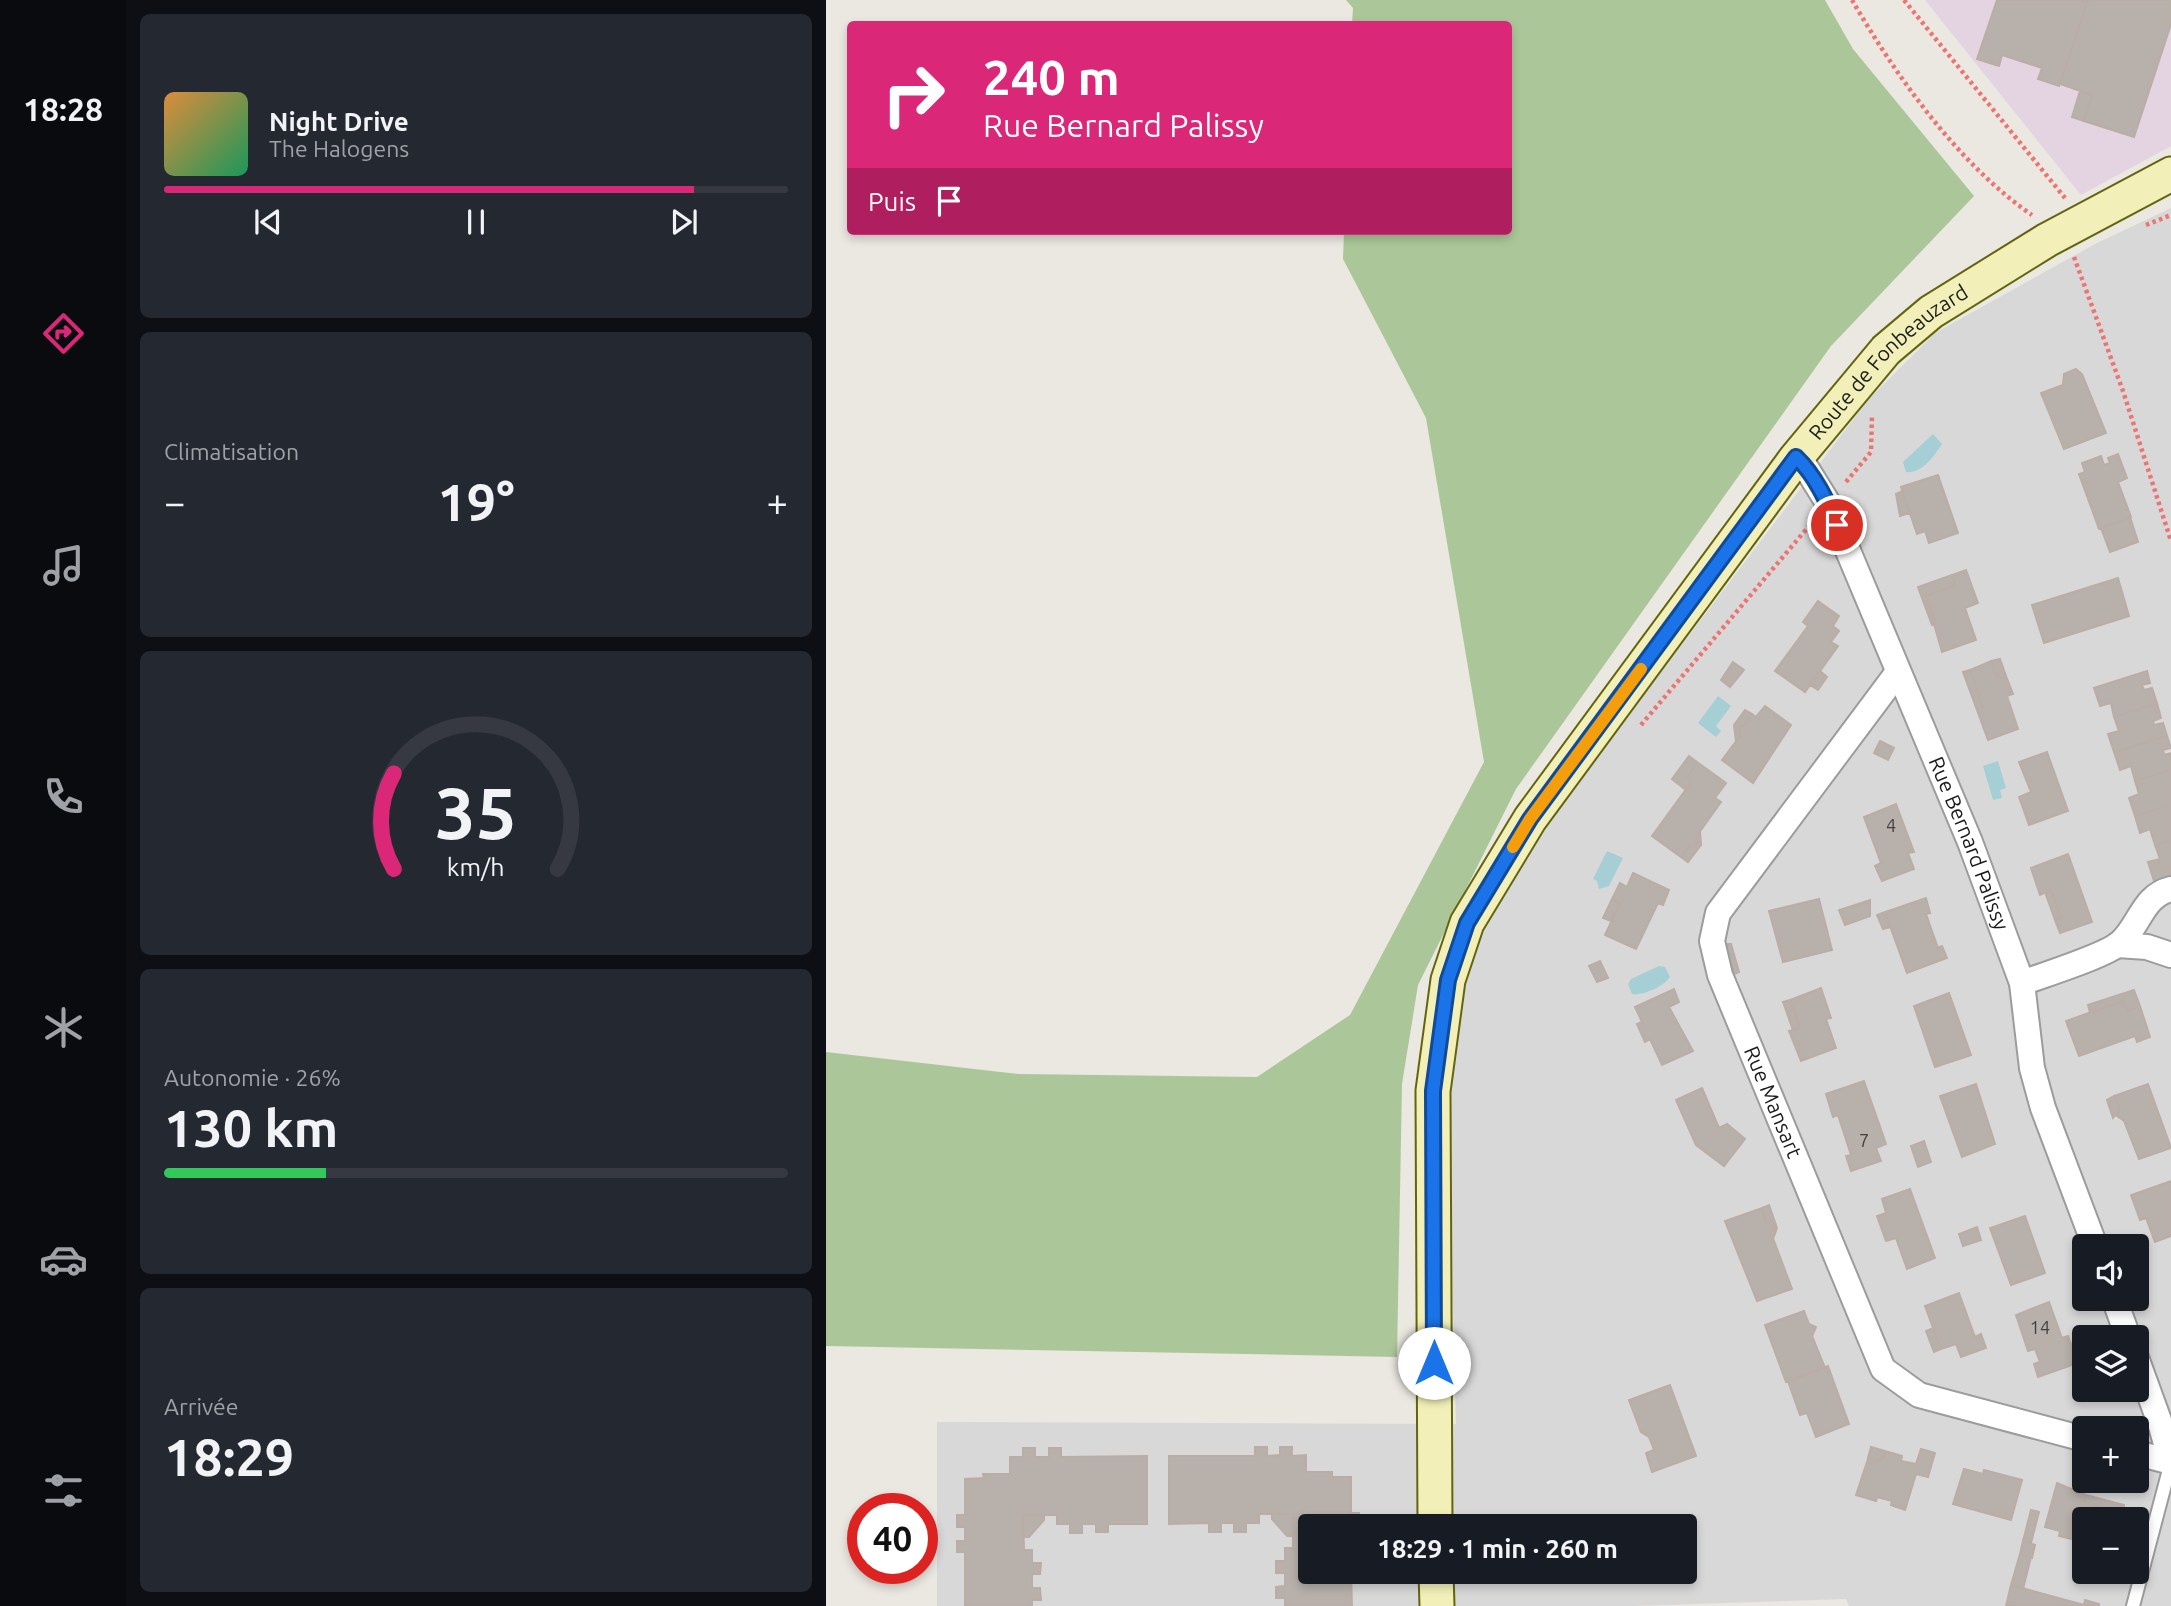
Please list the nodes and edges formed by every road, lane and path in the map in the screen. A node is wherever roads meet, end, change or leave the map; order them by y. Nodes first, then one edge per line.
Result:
1 (1852, 0) edge
2 (1904, 0) edge
3 (2171, 174) edge
4 (2171, 215) edge
5 (2134, 230) dead end
6 (2064, 245) junction
7 (1877, 406) dead end
8 (1796, 457) junction
9 (1828, 503) junction
10 (2171, 541) edge
11 (1898, 672) junction
12 (1633, 735) dead end
13 (2171, 889) edge
14 (2118, 945) junction
15 (2171, 956) edge
16 (2022, 983) junction
17 (2090, 1234) edge
18 (2149, 1396) edge
19 (2072, 1436) edge
20 (2149, 1456) edge
21 (2171, 1462) edge
22 (1435, 1514) edge
23 (1436, 1584) edge
24 (1437, 1606) edge
25 (2133, 1606) edge

1 - 6 path
2 - 6 path
3 - 6 street, Route de Fonbeauzard
4 - 5 path
6 - 8 street, Route de Fonbeauzard
6 - 10 path
7 - 9 path
8 - 9 street, Rue Bernard Palissy
8 - 22 street, Route de Fonbeauzard
9 - 11 street, Rue Bernard Palissy
9 - 12 path
11 - 16 street, Rue Bernard Palissy
11 - 19 street, Rue Mansart
13 - 14 street
14 - 15 street
14 - 16 street
16 - 17 street, Rue Bernard Palissy
18 - 21 street
20 - 21 street
21 - 25 lane
23 - 24 street

